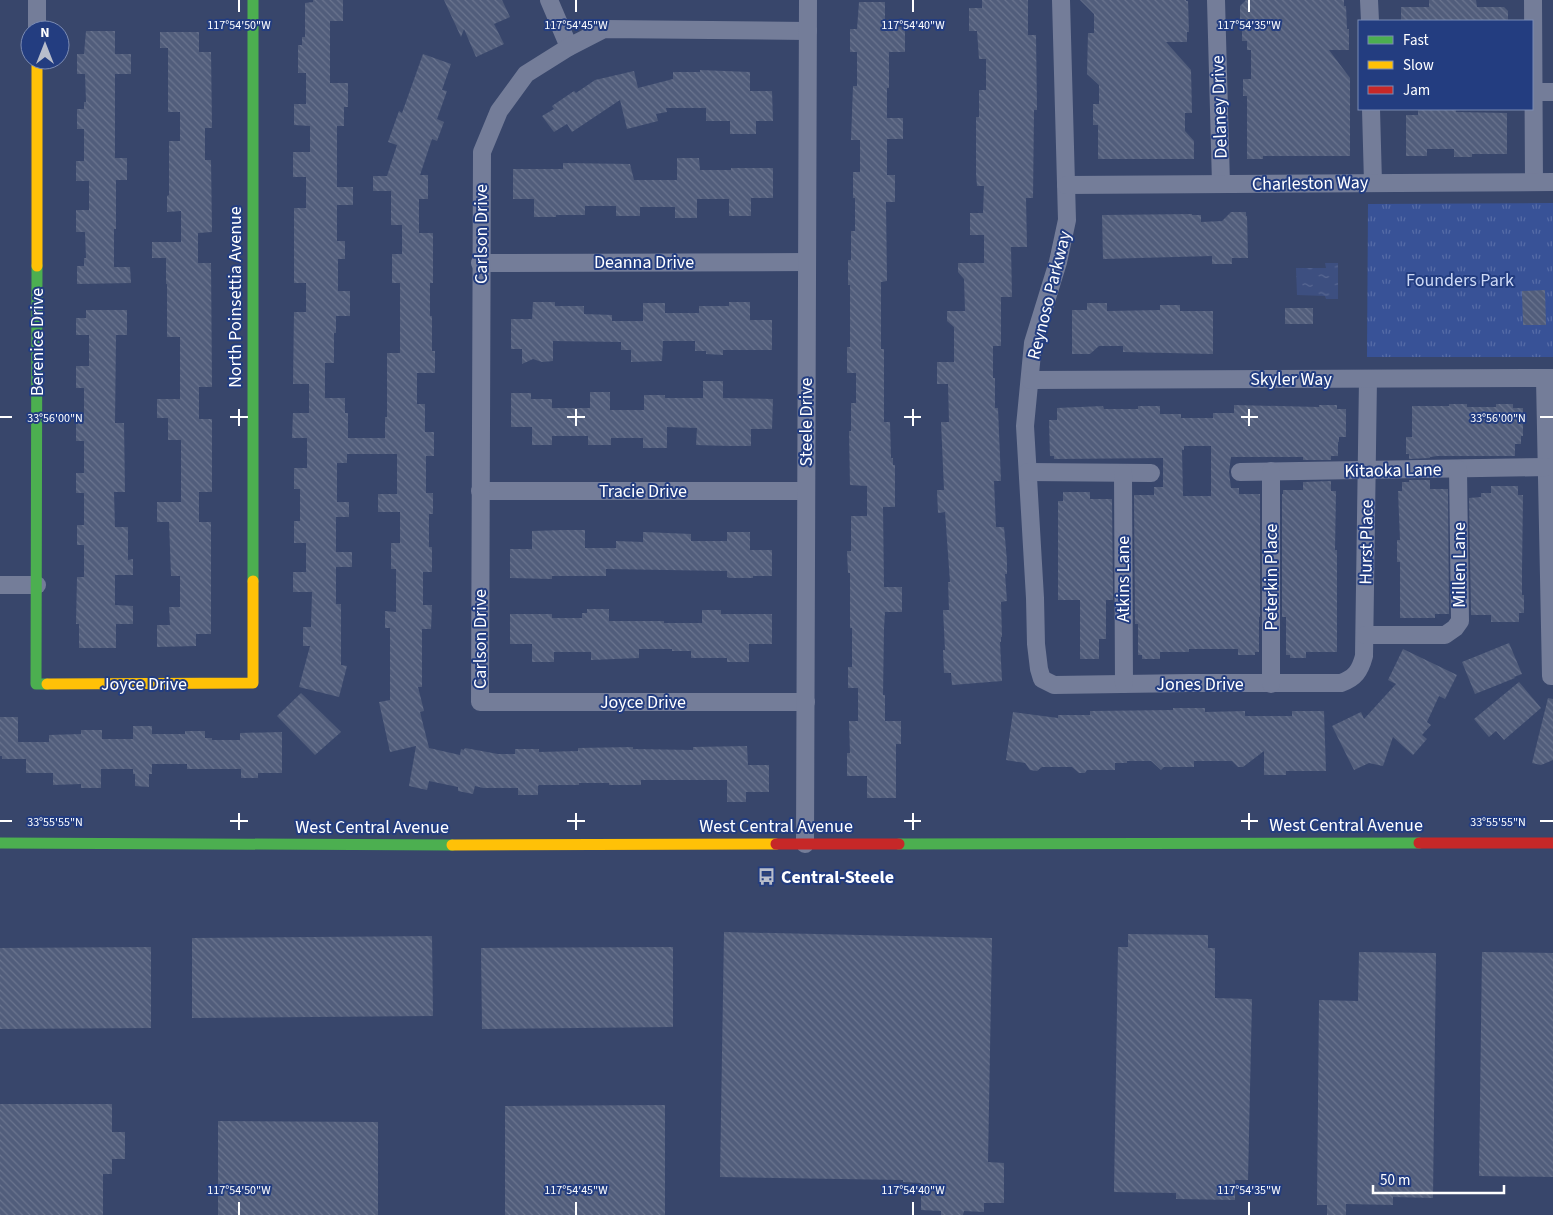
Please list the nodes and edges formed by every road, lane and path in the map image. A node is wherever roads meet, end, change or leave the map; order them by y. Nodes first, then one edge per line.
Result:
1 (37, 0) edge
2 (253, 0) edge
3 (548, 0) edge
4 (808, 0) edge
5 (1061, 0) edge
6 (1216, 0) edge
7 (1369, 0) edge
8 (1532, 0) edge
9 (37, 20) edge
10 (1370, 20) edge
11 (1532, 20) edge
12 (808, 31) junction
13 (569, 47) junction
14 (37, 70) edge
15 (1533, 92) joint
16 (1553, 92) edge
17 (1371, 110) edge
18 (1534, 182) junction
19 (1553, 182) edge
20 (1373, 183) junction
21 (1221, 184) junction
22 (1066, 185) junction
23 (807, 262) junction
24 (480, 263) junction
25 (1549, 378) edge
26 (1368, 379) junction
27 (1030, 380) junction
28 (1547, 467) junction
29 (1458, 469) junction
30 (1367, 470) junction
31 (1271, 471) junction
32 (1028, 472) junction
33 (1240, 472) dead end
34 (1123, 473) junction
35 (1151, 473) dead end
36 (480, 491) junction
37 (806, 491) junction
38 (0, 585) edge
39 (36, 585) junction
40 (1365, 635) junction
41 (1357, 674) joint
42 (1552, 676) edge
43 (1042, 679) joint
44 (253, 683) joint
45 (36, 684) joint
46 (1124, 684) junction
47 (1271, 684) junction
48 (480, 702) joint
49 (806, 702) junction
50 (1553, 842) edge
51 (0, 843) edge
52 (805, 844) junction

1 - 9 street
2 - 44 main road, North Poinsettia Avenue
3 - 13 street
4 - 12 street, Steele Drive
5 - 22 street, Reynoso Parkway
6 - 21 street, Delaney Drive
7 - 10 street
8 - 11 street
12 - 13 street, Carlson Drive
12 - 23 street, Steele Drive
13 - 24 street, Carlson Drive
14 - 39 main road, Berenice Drive
15 - 16 street
15 - 18 street
17 - 20 street
18 - 19 street, Charleston Way
18 - 20 street, Charleston Way
20 - 21 street, Charleston Way
21 - 22 street, Charleston Way
22 - 27 street, Reynoso Parkway
23 - 24 street, Deanna Drive
23 - 37 street, Steele Drive
24 - 36 street, Carlson Drive
25 - 26 street, Skyler Way
25 - 28 street
26 - 27 street, Skyler Way
26 - 30 street, Hurst Place
27 - 32 street, Reynoso Parkway
28 - 29 street, Kitaoka Lane
28 - 42 street
29 - 30 street, Kitaoka Lane
29 - 40 street, Millen Lane
30 - 31 street, Kitaoka Lane
30 - 40 street, Hurst Place
31 - 33 street, Kitaoka Lane
31 - 47 street, Peterkin Place
32 - 34 street
32 - 43 street, Reynoso Parkway
34 - 35 street
34 - 46 street, Atkins Lane
36 - 37 street, Tracie Drive
36 - 48 street, Carlson Drive
37 - 49 street, Steele Drive
38 - 39 street
39 - 45 main road, Berenice Drive
40 - 41 street, Hurst Place
41 - 47 street, Jones Drive
43 - 46 street, Jones Drive
44 - 45 main road, Joyce Drive
46 - 47 street, Jones Drive
48 - 49 street, Joyce Drive
49 - 52 street, Steele Drive
50 - 52 main road, West Central Avenue
51 - 52 main road, West Central Avenue

